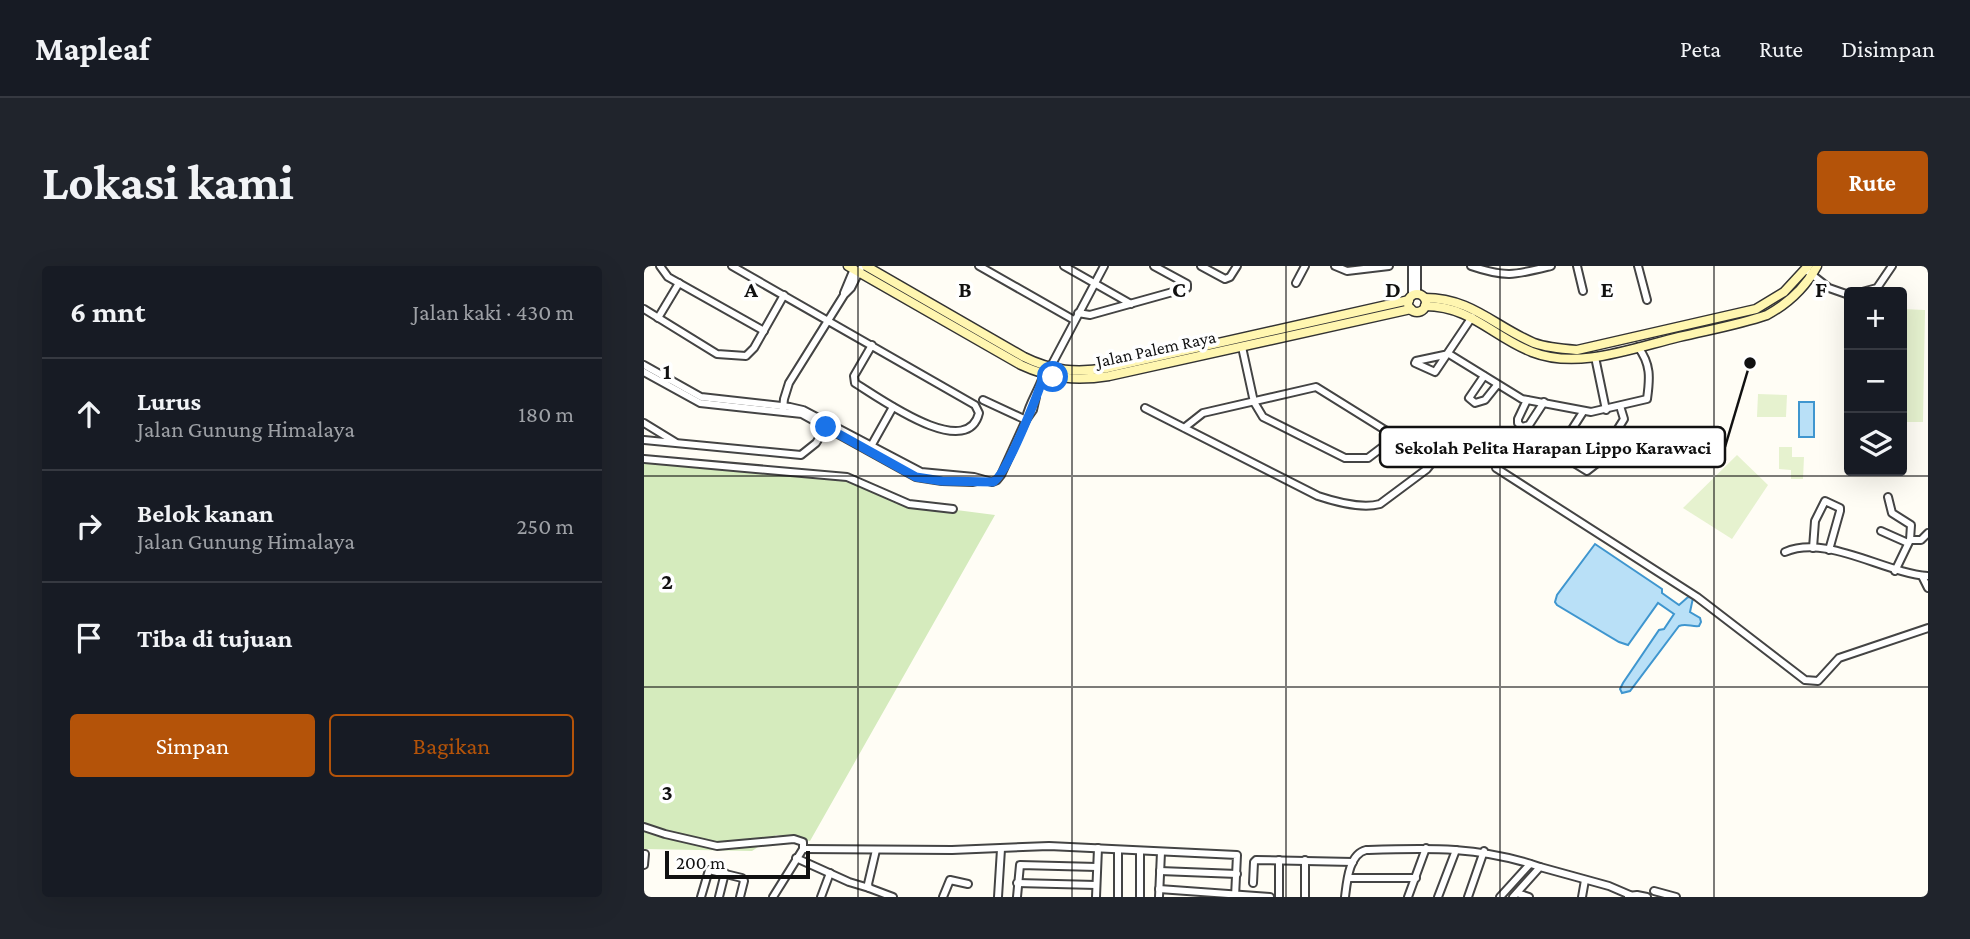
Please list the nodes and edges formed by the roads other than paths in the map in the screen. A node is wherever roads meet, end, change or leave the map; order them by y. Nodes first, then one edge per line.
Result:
1 (660, 266) edge
2 (733, 266) edge
3 (979, 266) edge
4 (1064, 266) edge
5 (1104, 266) edge
6 (1154, 266) edge
7 (1201, 266) edge
8 (1237, 266) edge
9 (1305, 266) edge
10 (1335, 266) edge
11 (1389, 266) edge
12 (1414, 266) edge
13 (1471, 266) edge
14 (1551, 266) edge
15 (1577, 266) edge
16 (1638, 266) edge
17 (1892, 266) edge
18 (1811, 269) edge
19 (862, 270) edge
20 (1296, 283) dead end
21 (679, 284) junction
22 (1095, 284) junction
23 (1878, 287) edge
24 (1583, 292) dead end
25 (1844, 293) edge
26 (784, 295) junction
27 (1416, 300) junction
28 (1647, 300) dead end
29 (1131, 304) junction
30 (644, 309) edge
31 (1076, 317) junction
32 (1472, 317) junction
33 (658, 318) junction
34 (829, 321) junction
35 (764, 331) junction
36 (872, 345) junction
37 (1242, 346) junction
38 (1637, 347) junction
39 (1449, 354) junction
40 (1593, 357) junction
41 (644, 365) edge
42 (1047, 371) junction
43 (644, 372) edge
44 (1484, 376) junction
45 (1497, 385) junction
46 (983, 400) dead end
47 (1527, 400) junction
48 (1255, 402) junction
49 (1544, 402) junction
50 (893, 407) junction
51 (1620, 407) junction
52 (783, 408) junction
53 (1145, 408) dead end
54 (1606, 410) junction
55 (1583, 412) junction
56 (1026, 420) junction
57 (644, 423) edge
58 (827, 425) junction
59 (1184, 428) junction
60 (1397, 436) junction
61 (644, 440) edge
62 (678, 443) junction
63 (869, 449) junction
64 (644, 459) edge
65 (1496, 468) dead end
66 (1888, 497) dead end
67 (953, 509) dead end
68 (1881, 530) dead end
69 (1928, 533) edge
70 (1909, 542) junction
71 (1813, 548) junction
72 (1829, 550) junction
73 (1785, 552) dead end
74 (1895, 570) junction
75 (1925, 576) edge
76 (1928, 588) edge
77 (1928, 628) edge
78 (644, 827) edge
79 (1098, 848) junction
80 (1426, 848) junction
81 (803, 849) junction
82 (1001, 849) junction
83 (876, 850) junction
84 (1455, 850) junction
85 (1118, 851) junction
86 (1140, 851) junction
87 (1484, 851) junction
88 (1161, 852) junction
89 (645, 854) edge
90 (796, 858) junction
91 (1279, 860) junction
92 (1305, 860) junction
93 (1353, 862) junction
94 (1530, 864) junction
95 (644, 865) edge
96 (1097, 867) junction
97 (1540, 867) junction
98 (1160, 871) junction
99 (725, 873) junction
100 (830, 873) junction
101 (1237, 874) junction
102 (1348, 878) junction
103 (1416, 878) junction
104 (1586, 880) junction
105 (1017, 883) junction
106 (1253, 883) dead end
107 (968, 884) dead end
108 (1096, 885) junction
109 (869, 888) junction
110 (1654, 891) dead end
111 (1159, 893) edge
112 (1617, 894) edge
113 (1235, 895) edge
114 (1515, 895) edge
115 (1628, 896) edge
116 (701, 897) edge
117 (719, 897) edge
118 (740, 897) edge
119 (773, 897) edge
120 (821, 897) edge
121 (893, 897) edge
122 (943, 897) edge
123 (998, 897) edge
124 (1017, 897) edge
125 (1096, 897) edge
126 (1118, 897) edge
127 (1140, 897) edge
128 (1270, 897) edge
129 (1279, 897) edge
130 (1305, 897) edge
131 (1345, 897) edge
132 (1408, 897) edge
133 (1438, 897) edge
134 (1468, 897) edge
135 (1500, 897) edge
136 (1529, 897) edge
137 (1582, 897) edge
138 (1647, 897) edge
139 (1676, 897) edge

1 - 21 street
2 - 26 street
3 - 31 street
4 - 22 street
5 - 22 street
6 - 29 street
7 - 8 street
9 - 20 street
10 - 11 street
12 - 27 street
13 - 14 street
15 - 24 street
16 - 28 street
17 - 23 street
18 - 25 street
18 - 27 street, Jalan Palem Raya
18 - 38 street, Jalan Palem Raya
19 - 34 street
19 - 42 street, Jalan Palem Raya
21 - 33 street
21 - 35 street
22 - 29 street
22 - 31 street
26 - 34 street
26 - 35 street
27 - 32 street, Jalan Palem Raya
27 - 37 street, Jalan Palem Raya
27 - 42 street, Jalan Palem Raya
29 - 31 street
30 - 33 street
31 - 42 street
32 - 39 street
32 - 40 street, Jalan Palem Raya
33 - 35 street
34 - 36 street
34 - 52 street
36 - 50 street
36 - 50 street
37 - 42 street, Jalan Palem Raya
37 - 48 street
38 - 40 street, Jalan Palem Raya
38 - 51 street
39 - 39 street
39 - 44 street
40 - 54 street
41 - 52 street
42 - 56 street
43 - 52 street
44 - 45 street
44 - 45 street
45 - 47 street
46 - 56 street
47 - 49 street
47 - 49 street
48 - 59 street
48 - 60 street
48 - 60 street
49 - 55 street
50 - 63 street
51 - 54 street
51 - 55 street
52 - 58 street
53 - 59 street
54 - 55 street
56 - 63 street
57 - 62 street
58 - 62 street
58 - 63 street
59 - 60 street
61 - 62 street
64 - 67 street
65 - 77 street
66 - 70 street
68 - 70 street
69 - 70 street
70 - 74 street
71 - 72 street
71 - 72 street
71 - 73 street
72 - 74 street
74 - 75 street
75 - 76 street
78 - 81 street
79 - 82 street
79 - 85 street
79 - 96 street
80 - 84 street
80 - 93 street
80 - 103 street
81 - 83 street
81 - 90 street
82 - 83 street
82 - 123 street
83 - 109 street
84 - 87 street
84 - 133 street
85 - 86 street
85 - 126 street
86 - 88 street
86 - 127 street
87 - 94 street
87 - 134 street
88 - 98 street
88 - 101 street
89 - 95 street
90 - 100 street
90 - 119 street
91 - 92 street
91 - 106 street
91 - 129 street
92 - 93 street
92 - 130 street
93 - 102 street
94 - 97 street
94 - 135 street
96 - 105 street
96 - 108 street
97 - 104 street
97 - 114 street
98 - 101 street
98 - 111 street
99 - 116 street
99 - 117 street
99 - 118 street
100 - 109 street
100 - 120 street
101 - 113 street
102 - 103 street
102 - 131 street
103 - 132 street
104 - 112 street
104 - 137 street
105 - 108 street
105 - 124 street
107 - 122 street
108 - 125 street
109 - 121 street
110 - 139 street
111 - 113 street
112 - 115 street
113 - 128 street
114 - 136 street
115 - 138 street

